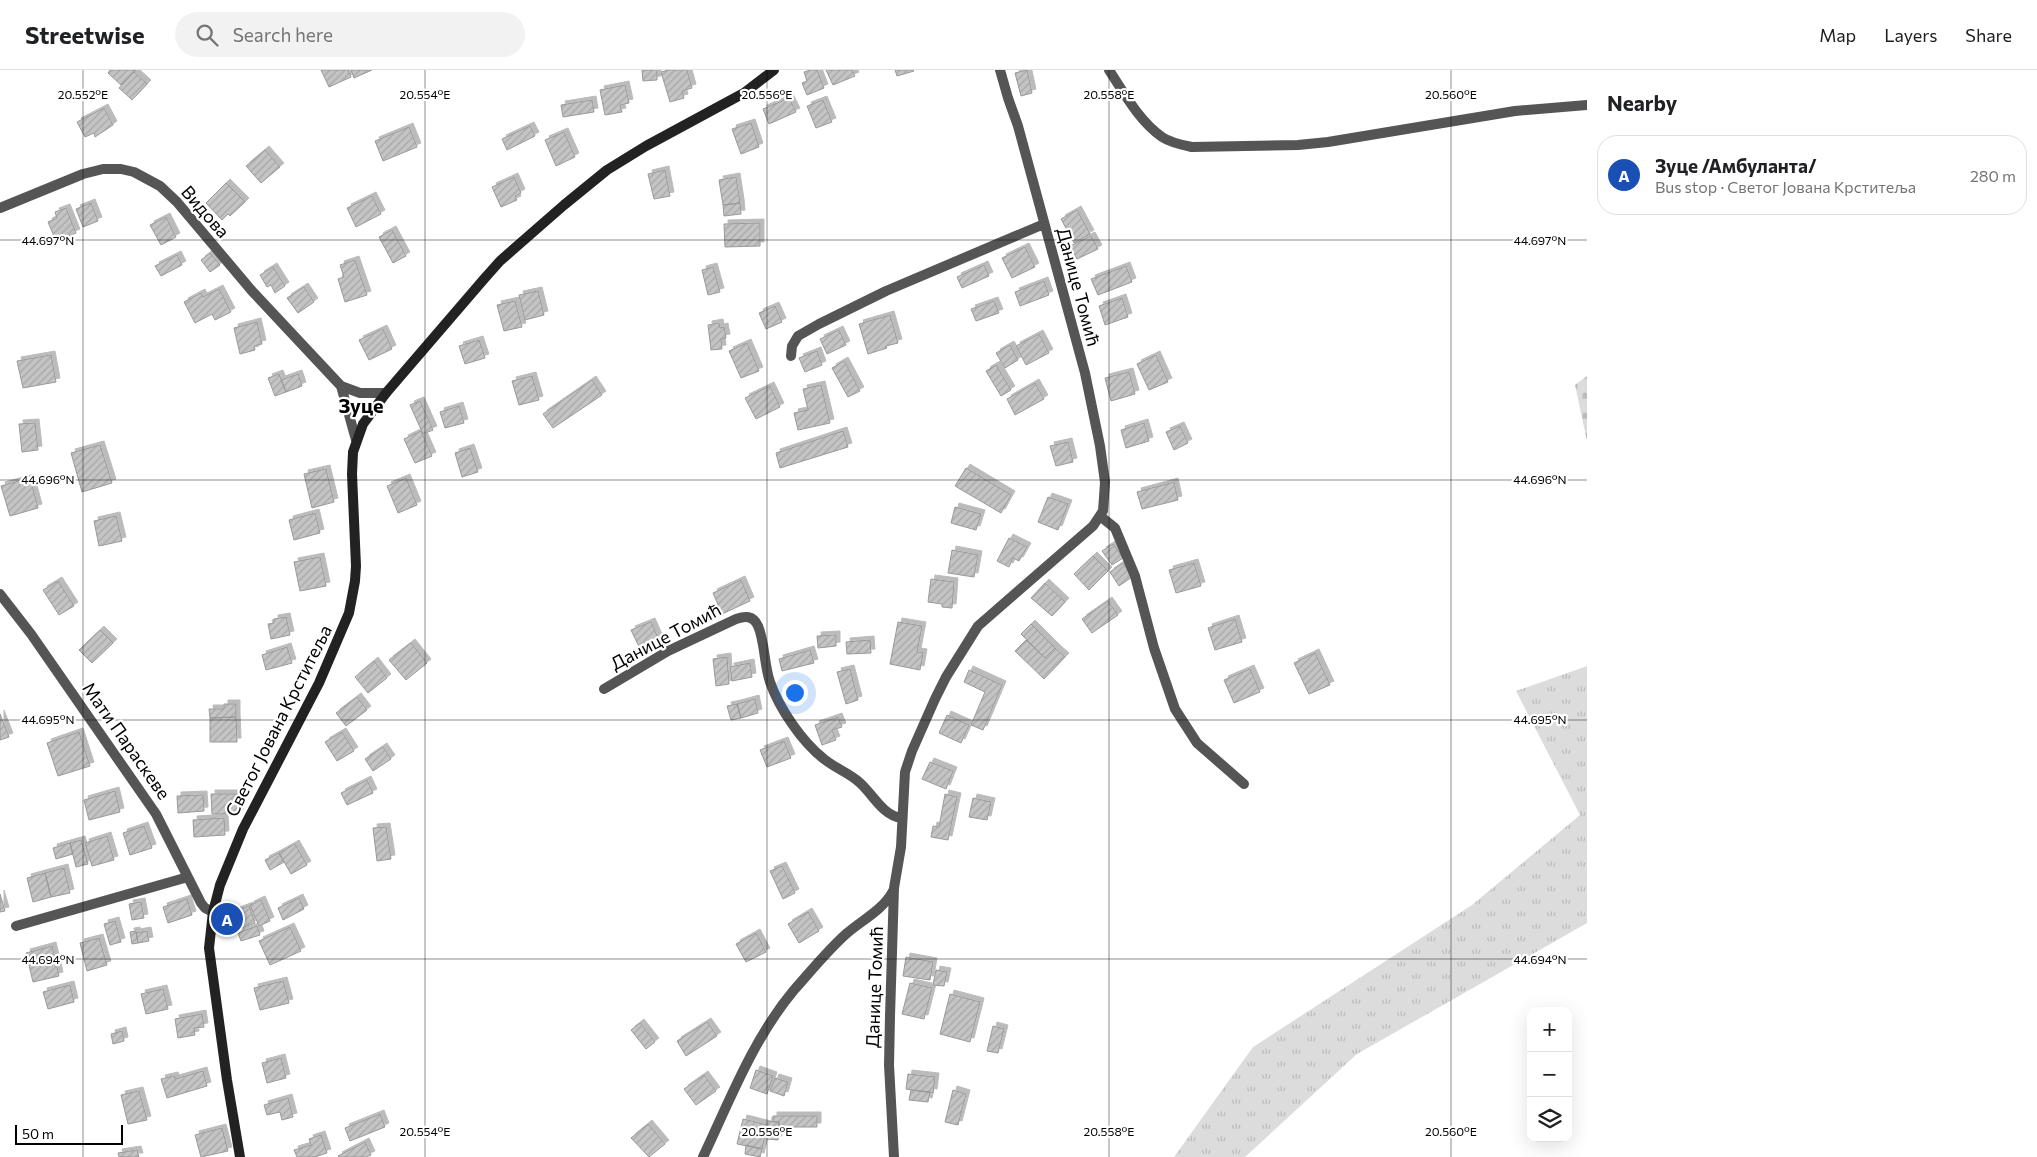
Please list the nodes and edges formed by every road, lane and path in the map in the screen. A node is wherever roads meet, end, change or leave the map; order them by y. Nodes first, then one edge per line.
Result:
1 (774, 70) edge
2 (1000, 70) edge
3 (1109, 70) edge
4 (1587, 105) edge
5 (0, 208) edge
6 (1044, 224) junction
7 (791, 356) dead end
8 (342, 386) junction
9 (386, 393) junction
10 (356, 440) junction
11 (1100, 516) junction
12 (0, 594) edge
13 (604, 689) dead end
14 (1244, 784) dead end
15 (901, 818) junction
16 (188, 877) junction
17 (894, 888) junction
18 (213, 912) junction
19 (870, 916) junction
20 (893, 919) junction
21 (16, 926) dead end
22 (240, 1157) edge
23 (703, 1157) edge
24 (894, 1157) edge

1 - 9 street, Светог Јована Крститеља
2 - 6 street, Данице Томић
3 - 4 street
5 - 8 street, Видова
6 - 7 street
6 - 11 street, Данице Томић
8 - 9 street
8 - 10 street, Видова
9 - 10 street, Светог Јована Крститеља
10 - 18 street, Светог Јована Крститеља
11 - 14 street
11 - 15 street, Данице Томић
12 - 16 street, Мати Параскеве
13 - 15 street, Данице Томић
15 - 17 street, Данице Томић
16 - 18 street, Мати Параскеве
16 - 21 street
17 - 19 street
17 - 20 street, Данице Томић
18 - 22 street, Светог Јована Крститеља
19 - 20 street
19 - 23 street
20 - 24 street, Данице Томић

